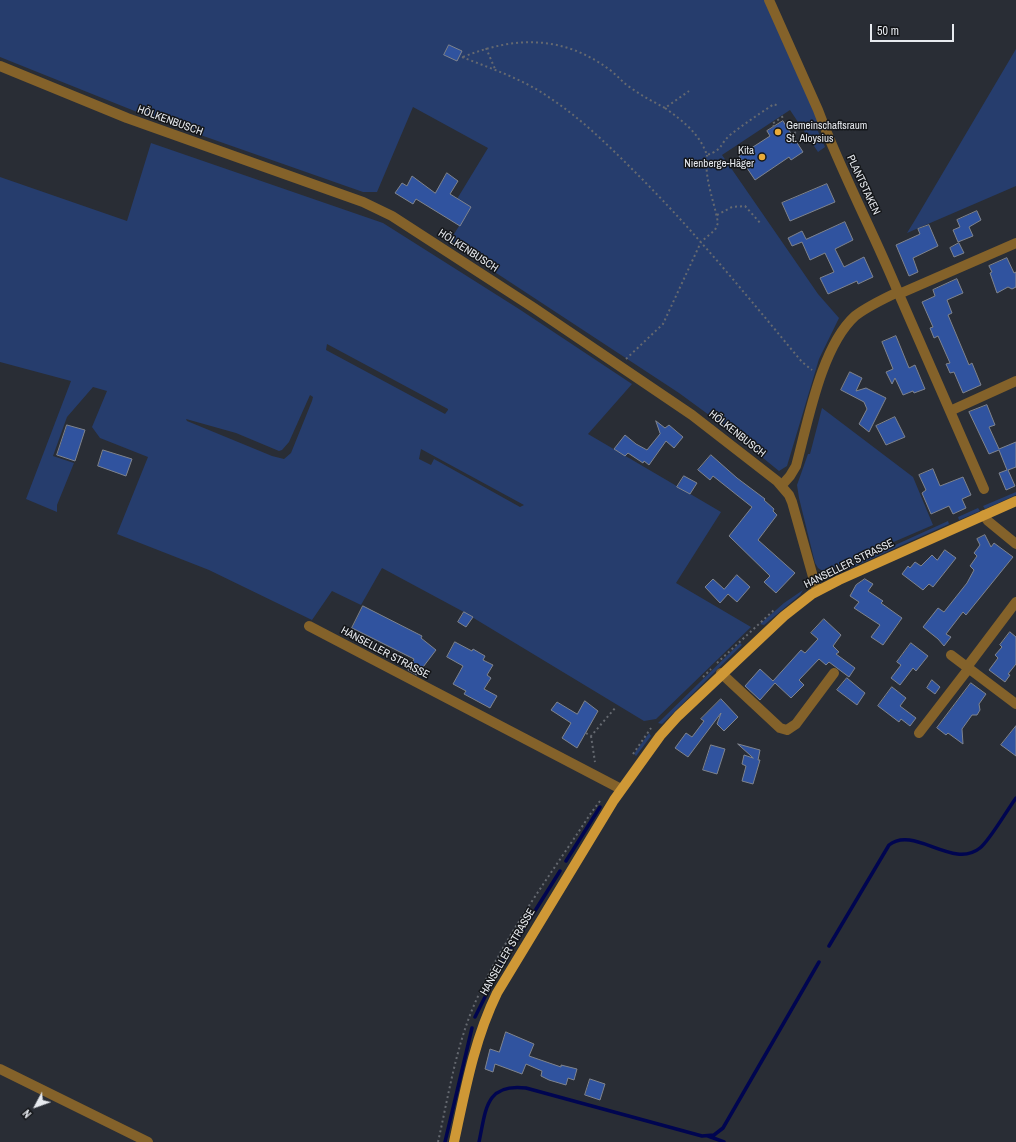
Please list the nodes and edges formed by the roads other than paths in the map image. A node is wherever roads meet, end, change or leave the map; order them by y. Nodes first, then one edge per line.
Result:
1 (769, 0) edge
2 (0, 66) edge
3 (1016, 244) edge
4 (898, 293) junction
5 (1016, 381) edge
6 (950, 411) junction
7 (782, 485) junction
8 (984, 489) dead end
9 (1016, 502) edge
10 (984, 515) junction
11 (1016, 544) edge
12 (817, 591) junction
13 (1016, 602) edge
14 (309, 626) dead end
15 (951, 655) dead end
16 (968, 667) junction
17 (721, 673) junction
18 (834, 673) dead end
19 (1016, 704) edge
20 (919, 733) dead end
21 (621, 790) junction
22 (0, 1069) edge
23 (148, 1142) edge
24 (454, 1142) edge

1 - 4 street, PLANTSTAKEN
2 - 7 street, HÖLKENBUSCH
3 - 4 street
4 - 6 street, PLANTSTAKEN
4 - 7 street
5 - 6 street
6 - 8 street, PLANTSTAKEN
7 - 12 street, HÖLKENBUSCH
9 - 10 main road, HANSELLER STRASSE
10 - 11 street
10 - 12 main road, HANSELLER STRASSE
12 - 17 main road, HANSELLER STRASSE
13 - 16 street
14 - 21 street, HANSELLER STRASSE
15 - 16 street
16 - 19 street
16 - 20 street
17 - 18 street
17 - 21 main road, HANSELLER STRASSE
21 - 24 main road, HANSELLER STRASSE
22 - 23 street

